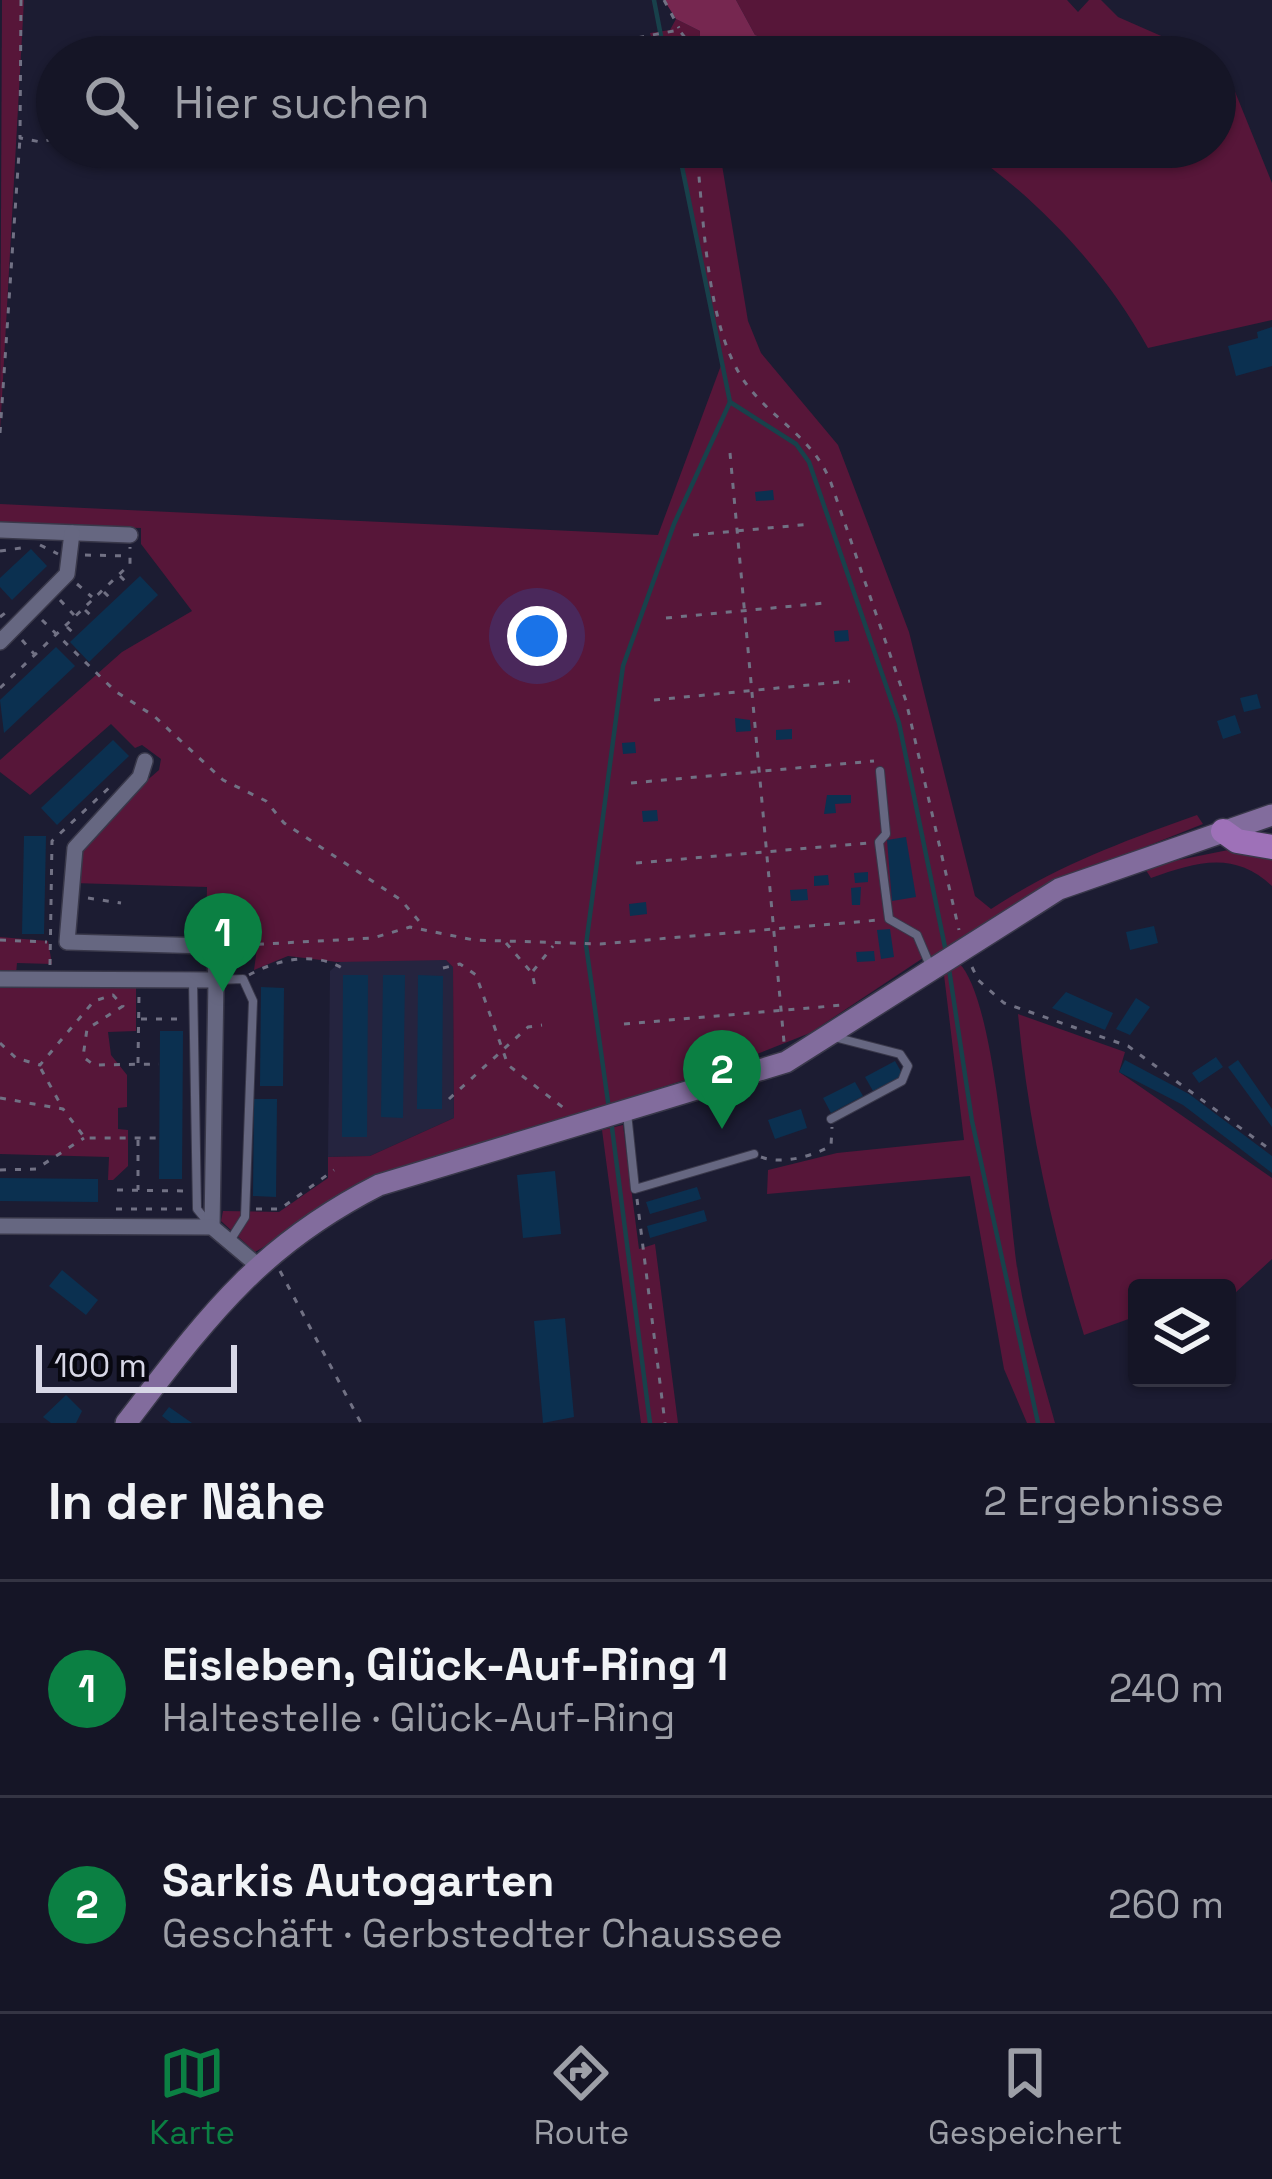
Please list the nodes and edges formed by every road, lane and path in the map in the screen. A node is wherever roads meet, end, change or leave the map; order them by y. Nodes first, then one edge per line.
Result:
1 (21, 0) edge
2 (664, 0) edge
3 (679, 30) junction
4 (640, 36) edge
5 (684, 36) edge
6 (20, 139) junction
7 (36, 139) edge
8 (698, 168) edge
9 (0, 433) edge
10 (730, 453) dead end
11 (812, 524) dead end
12 (0, 530) edge
13 (737, 531) junction
14 (72, 533) junction
15 (130, 535) joint
16 (693, 536) dead end
17 (67, 574) junction
18 (119, 575) junction
19 (130, 586) dead end
20 (51, 590) junction
21 (103, 591) junction
22 (94, 599) junction
23 (113, 602) dead end
24 (0, 603) edge
25 (825, 603) dead end
26 (84, 609) junction
27 (32, 610) junction
28 (6, 611) dead end
29 (745, 611) junction
30 (76, 617) junction
31 (95, 619) dead end
32 (666, 619) dead end
33 (66, 626) junction
34 (13, 629) junction
35 (56, 635) junction
36 (76, 636) dead end
37 (0, 642) edge
38 (37, 653) junction
39 (45, 658) dead end
40 (23, 667) junction
41 (28, 673) dead end
42 (850, 681) dead end
43 (2, 686) edge
44 (11, 690) dead end
45 (752, 691) junction
46 (654, 700) dead end
47 (145, 761) dead end
48 (759, 771) junction
49 (880, 771) joint
50 (108, 776) dead end
51 (114, 783) dead end
52 (631, 783) dead end
53 (90, 794) dead end
54 (95, 800) dead end
55 (72, 811) dead end
56 (1272, 815) edge
57 (77, 816) dead end
58 (1223, 831) junction
59 (879, 842) junction
60 (1272, 847) edge
61 (766, 850) junction
62 (636, 863) dead end
63 (68, 898) junction
64 (121, 903) dead end
65 (889, 919) junction
66 (425, 928) junction
67 (774, 929) junction
68 (0, 940) edge
69 (290, 941) junction
70 (67, 942) junction
71 (504, 942) junction
72 (556, 944) junction
73 (208, 946) junction
74 (948, 958) junction
75 (291, 959) junction
76 (342, 968) dead end
77 (443, 968) dead end
78 (532, 973) junction
79 (0, 979) edge
80 (139, 979) junction
81 (243, 979) junction
82 (193, 980) junction
83 (216, 980) junction
84 (536, 991) dead end
85 (851, 1004) dead end
86 (781, 1010) junction
87 (139, 1019) junction
88 (197, 1019) junction
89 (624, 1024) dead end
90 (542, 1025) dead end
91 (832, 1036) junction
92 (0, 1043) edge
93 (500, 1051) junction
94 (786, 1062) junction
95 (138, 1064) junction
96 (159, 1064) dead end
97 (40, 1065) junction
98 (0, 1098) edge
99 (449, 1099) dead end
100 (63, 1109) junction
101 (565, 1109) dead end
102 (615, 1115) junction
103 (831, 1118) joint
104 (85, 1138) junction
105 (138, 1138) junction
106 (159, 1138) dead end
107 (1272, 1151) edge
108 (754, 1154) joint
109 (0, 1170) edge
110 (334, 1170) dead end
111 (635, 1189) junction
112 (117, 1190) dead end
113 (138, 1190) junction
114 (196, 1191) junction
115 (116, 1209) dead end
116 (197, 1209) junction
117 (245, 1209) junction
118 (0, 1226) edge
119 (212, 1227) junction
120 (231, 1239) junction
121 (262, 1259) junction
122 (126, 1423) edge
123 (361, 1423) edge
124 (665, 1423) edge

1 - 6 path
2 - 3 path
3 - 4 path
3 - 5 path
6 - 7 path
6 - 9 path
8 - 74 path
10 - 13 path
11 - 13 path
12 - 14 street
13 - 16 path
13 - 29 path
14 - 15 street
14 - 17 street
15 - 18 path
17 - 20 street
17 - 22 path
18 - 19 path
18 - 21 path
20 - 27 street
20 - 30 path
21 - 22 path
21 - 23 path
22 - 26 path
24 - 28 path
25 - 29 path
26 - 30 path
26 - 31 path
27 - 34 street
27 - 35 path
29 - 32 path
29 - 45 path
30 - 33 path
33 - 35 path
33 - 36 path
34 - 37 street
34 - 38 path
35 - 38 path
35 - 66 path
38 - 39 path
38 - 40 path
40 - 41 path
40 - 43 path
42 - 45 path
43 - 44 path
45 - 46 path
45 - 48 path
47 - 63 street
48 - 49 path
48 - 52 path
48 - 61 path
49 - 59 lane
50 - 51 path
53 - 54 path
55 - 57 path
56 - 58 main road
58 - 60 main road
58 - 74 main road
59 - 61 path
59 - 65 lane
61 - 62 path
61 - 67 path
63 - 64 path
63 - 70 street
65 - 67 path
65 - 74 lane
66 - 69 path
66 - 71 path
67 - 72 path
67 - 86 path
68 - 70 path
69 - 73 path
69 - 75 path
70 - 73 street
71 - 72 path
71 - 78 path
72 - 78 path
73 - 83 street
74 - 91 main road
74 - 107 path
75 - 76 path
75 - 81 path
77 - 93 path
78 - 84 path
79 - 80 street
80 - 82 street
80 - 87 path
81 - 83 lane
81 - 117 lane
82 - 83 street
82 - 88 lane
83 - 119 street
85 - 86 path
86 - 89 path
86 - 94 path
87 - 88 path
87 - 95 path
88 - 114 lane
90 - 93 path
91 - 94 main road
91 - 103 lane
92 - 97 path
93 - 99 path
93 - 101 path
94 - 102 main road
95 - 96 path
95 - 97 path
97 - 100 path
98 - 100 path
100 - 104 path
102 - 111 lane
102 - 121 main road
103 - 108 path
104 - 105 path
104 - 109 path
105 - 106 path
105 - 113 path
108 - 111 lane
110 - 117 path
111 - 124 path
112 - 113 path
113 - 114 path
114 - 116 lane
115 - 116 path
116 - 119 lane
117 - 120 lane
118 - 119 street
119 - 120 street
120 - 121 street
121 - 122 main road
121 - 123 path

